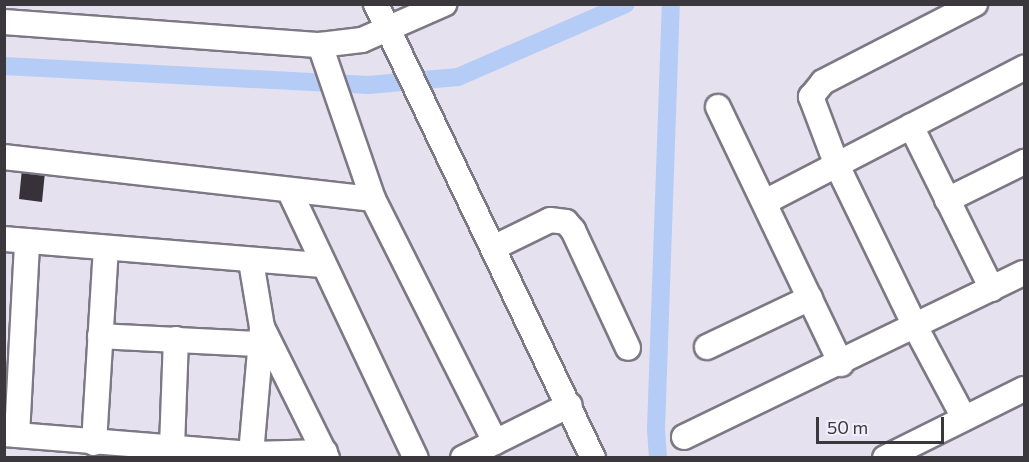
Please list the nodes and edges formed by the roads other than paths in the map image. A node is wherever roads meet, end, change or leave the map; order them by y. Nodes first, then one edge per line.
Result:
1 (376, 4) edge
2 (444, 4) edge
3 (975, 4) edge
4 (4, 22) edge
5 (390, 29) junction
6 (320, 45) junction
7 (1024, 68) edge
8 (718, 107) dead end
9 (911, 126) junction
10 (4, 157) edge
11 (1024, 162) edge
12 (836, 163) junction
13 (290, 192) junction
14 (373, 199) junction
15 (947, 200) junction
16 (765, 202) junction
17 (16, 240) edge
18 (495, 247) junction
19 (106, 248) junction
20 (251, 261) junction
21 (322, 265) junction
22 (1024, 273) edge
23 (992, 289) junction
24 (810, 298) junction
25 (916, 328) junction
26 (100, 336) junction
27 (261, 336) junction
28 (176, 339) junction
29 (707, 347) dead end
30 (628, 348) dead end
31 (840, 364) junction
32 (1024, 389) edge
33 (570, 405) junction
34 (964, 418) junction
35 (11, 434) edge
36 (684, 436) dead end
37 (94, 442) junction
38 (495, 442) junction
39 (172, 447) junction
40 (251, 454) junction
41 (326, 455) edge
42 (416, 458) edge
43 (463, 458) edge
44 (593, 458) edge
45 (885, 458) edge

1 - 5 street
2 - 5 street
3 - 12 street
4 - 6 street
5 - 6 street
5 - 18 street
6 - 14 street
7 - 9 street
8 - 16 street
9 - 12 street
9 - 15 street
10 - 13 street
11 - 15 street
12 - 16 street
12 - 25 street
13 - 14 street
13 - 21 street
14 - 38 street
15 - 23 street
16 - 24 street
17 - 19 street
17 - 35 street
18 - 30 street
18 - 33 street
19 - 20 street
19 - 26 street
20 - 21 street
20 - 27 street
21 - 42 street
22 - 23 street
23 - 25 street
24 - 29 street
24 - 31 street
25 - 31 street
25 - 34 street
26 - 28 street
26 - 37 street
27 - 28 street
27 - 40 street
27 - 41 street
28 - 39 street
31 - 36 street
32 - 34 street
33 - 38 street
33 - 44 street
34 - 45 street
35 - 37 street
37 - 39 street
38 - 43 street
39 - 40 street
40 - 41 street

